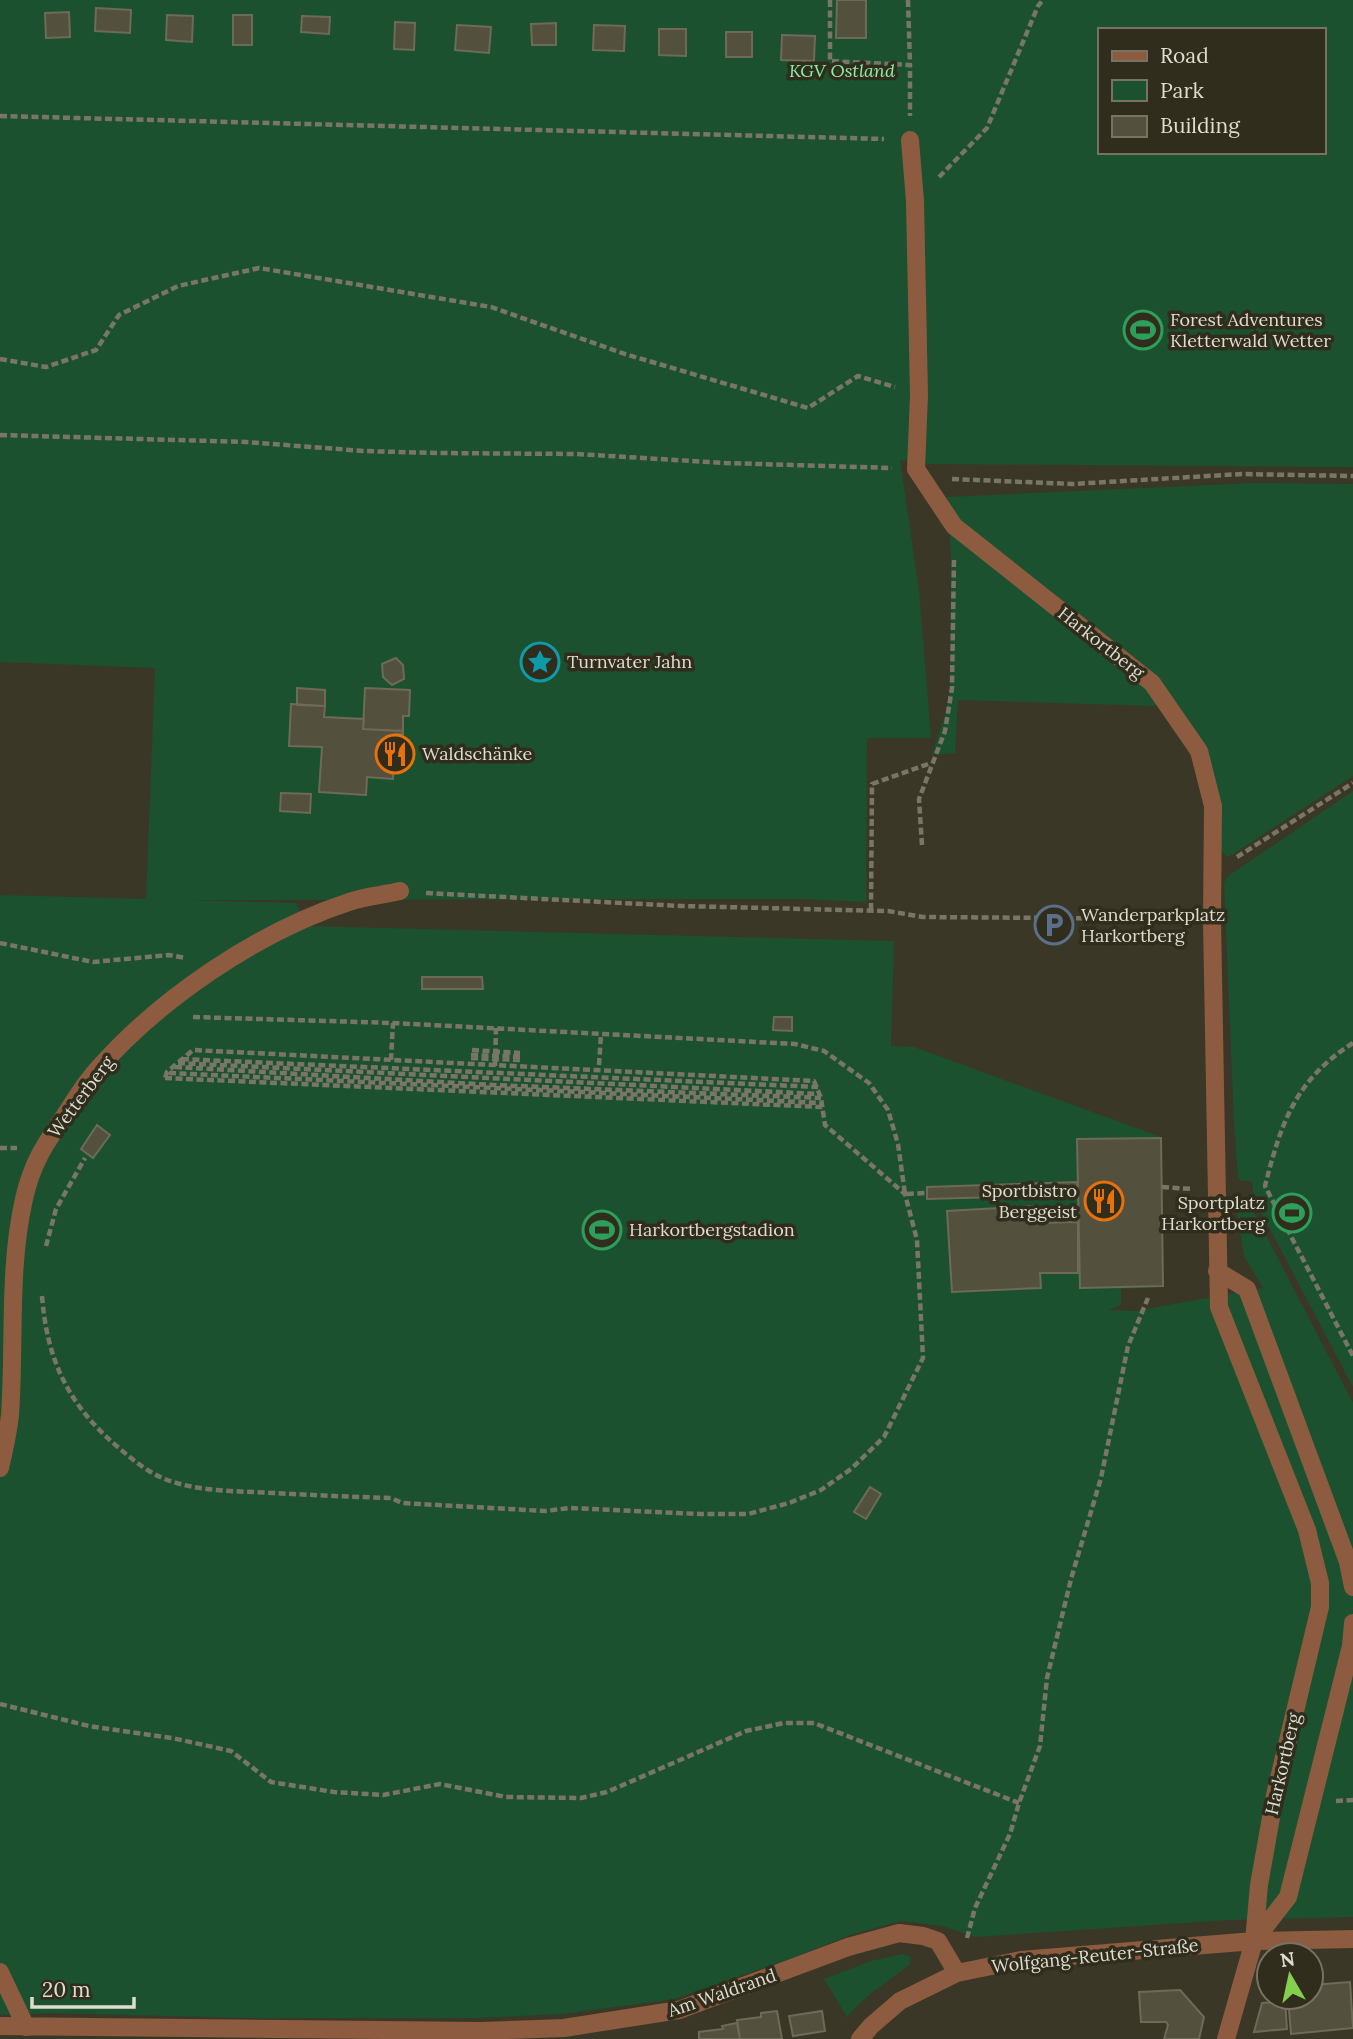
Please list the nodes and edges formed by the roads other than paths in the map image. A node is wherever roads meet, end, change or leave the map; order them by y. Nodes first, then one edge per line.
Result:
1 (910, 140) road end
2 (400, 891) road end
3 (1217, 1271) junction
4 (0, 1468) edge
5 (1353, 1587) edge
6 (1353, 1623) edge
7 (1353, 1939) edge
8 (1254, 1941) junction
9 (0, 1972) edge
10 (957, 1973) junction
11 (0, 2026) edge
12 (26, 2027) junction
13 (860, 2039) edge
14 (1226, 2039) edge

1 - 3 street, Harkortberg
2 - 4 street, Wetterberg
3 - 5 street
3 - 8 street, Harkortberg
6 - 8 street, Harkortberg
7 - 8 street, Wolfgang-Reuter-Straße
8 - 10 street, Wolfgang-Reuter-Straße
8 - 14 street
9 - 12 street
10 - 12 street, Am Waldrand
10 - 13 street, Wolfgang-Reuter-Straße
11 - 12 street, Am Waldrand

